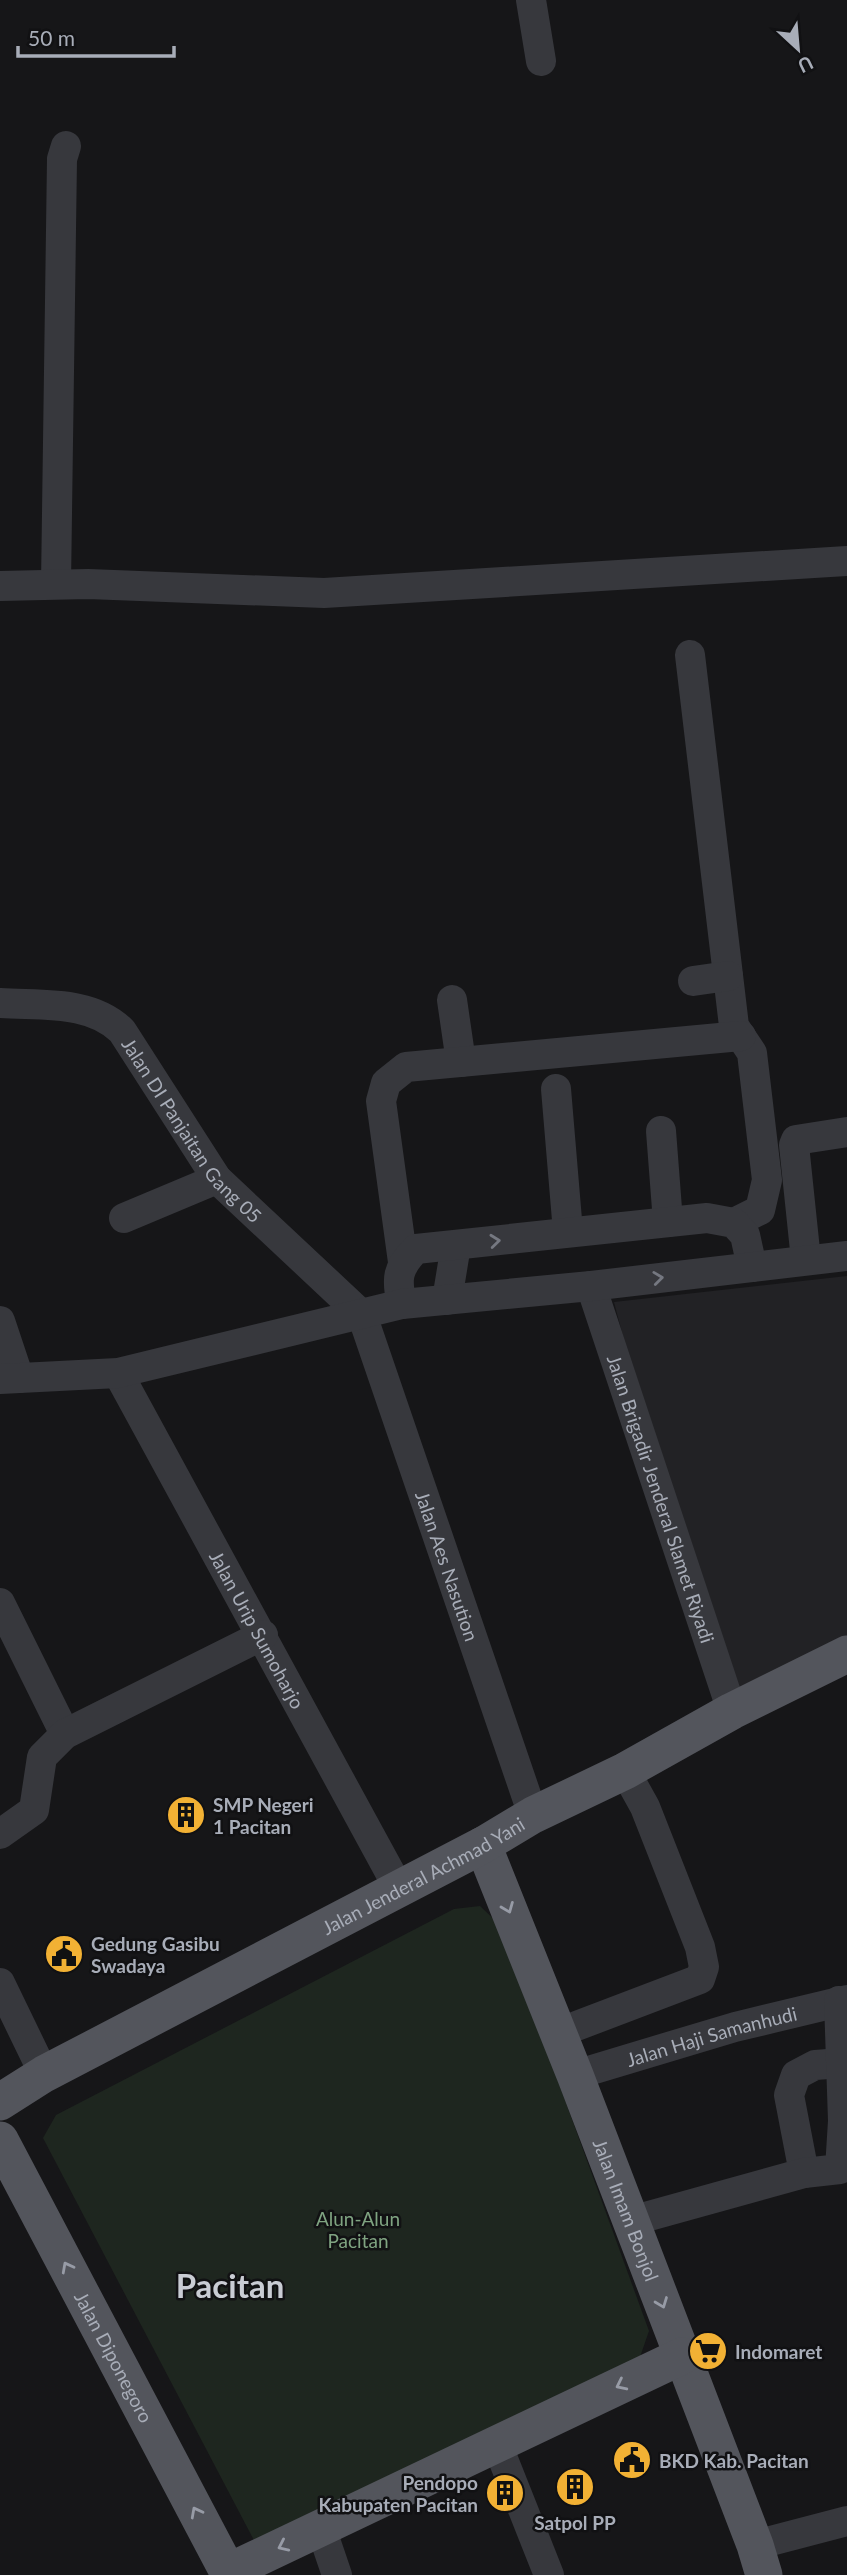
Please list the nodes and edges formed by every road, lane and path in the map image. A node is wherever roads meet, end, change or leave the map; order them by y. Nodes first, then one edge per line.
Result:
1 (531, 0) edge
2 (541, 61) dead end
3 (66, 146) dead end
4 (847, 561) edge
5 (56, 584) junction
6 (0, 586) edge
7 (690, 655) dead end
8 (728, 976) junction
9 (693, 981) dead end
10 (452, 1000) dead end
11 (0, 1003) edge
12 (741, 1036) junction
13 (461, 1062) junction
14 (556, 1089) dead end
15 (661, 1131) dead end
16 (847, 1132) edge
17 (217, 1180) junction
18 (124, 1218) dead end
19 (668, 1222) junction
20 (734, 1223) junction
21 (568, 1232) junction
22 (456, 1245) junction
23 (847, 1256) edge
24 (806, 1260) junction
25 (403, 1262) junction
26 (752, 1267) junction
27 (591, 1286) junction
28 (447, 1300) junction
29 (402, 1304) junction
30 (362, 1315) junction
31 (0, 1321) edge
32 (118, 1373) junction
33 (10, 1379) edge
34 (0, 1603) edge
35 (263, 1635) junction
36 (847, 1654) edge
37 (732, 1711) junction
38 (65, 1734) junction
39 (625, 1771) junction
40 (533, 1815) junction
41 (0, 1835) edge
42 (482, 1845) junction
43 (398, 1887) junction
44 (0, 1983) edge
45 (843, 2001) edge
46 (558, 2033) junction
47 (842, 2063) junction
48 (44, 2074) junction
49 (575, 2075) junction
50 (0, 2102) edge
51 (0, 2140) edge
52 (844, 2171) edge
53 (804, 2173) junction
54 (631, 2221) junction
55 (682, 2356) junction
56 (497, 2444) junction
57 (847, 2521) edge
58 (321, 2528) junction
59 (760, 2560) edge
60 (227, 2574) edge
61 (337, 2575) edge
62 (549, 2575) edge

1 - 2 street
3 - 5 street
4 - 5 street
5 - 6 street
7 - 8 street
8 - 9 street
8 - 12 street
10 - 13 street
11 - 17 street, Jalan DI Panjaitan Gang 05
12 - 13 street
12 - 20 street
13 - 25 street
14 - 21 street
15 - 19 street
16 - 24 street
17 - 18 street
17 - 30 street, Jalan DI Panjaitan Gang 05
19 - 20 street
19 - 21 street
20 - 26 street
22 -> 21 street
22 - 25 street
22 - 28 street
23 - 24 street
24 - 26 street
25 - 29 street
27 -> 26 street
27 - 28 street
27 - 37 street, Jalan Brigadir Jenderal Slamet Riyadi
28 - 29 street
29 - 30 street
30 - 32 street
30 - 40 street, Jalan Aes Nasution
31 - 33 street
32 - 33 street
32 - 35 street, Jalan Urip Sumoharjo
34 - 38 street
35 - 38 street
35 - 43 street, Jalan Urip Sumoharjo
36 - 37 main road, Jalan Jenderal Achmad Yani
37 - 39 main road, Jalan Jenderal Achmad Yani
38 - 41 street
39 - 40 main road, Jalan Jenderal Achmad Yani
39 - 46 street
40 - 42 main road, Jalan Jenderal Achmad Yani
42 - 43 main road, Jalan Jenderal Achmad Yani
42 -> 46 main road, Jalan Imam Bonjol
43 - 48 main road, Jalan Jenderal Achmad Yani
44 - 48 street
45 - 47 street
45 - 49 street, Jalan Haji Samanhudi
46 - 49 main road, Jalan Imam Bonjol
47 - 52 street
47 - 53 street
48 - 50 main road, Jalan Jenderal Achmad Yani
49 - 54 main road, Jalan Imam Bonjol
60 -> 51 main road, Jalan Diponegoro
52 - 53 street
53 - 54 street
54 -> 55 main road, Jalan Imam Bonjol
55 -> 56 main road
55 - 59 main road, Jalan Imam Bonjol
56 - 58 main road
56 - 62 street
57 - 59 street
58 -> 60 main road
58 - 61 street

